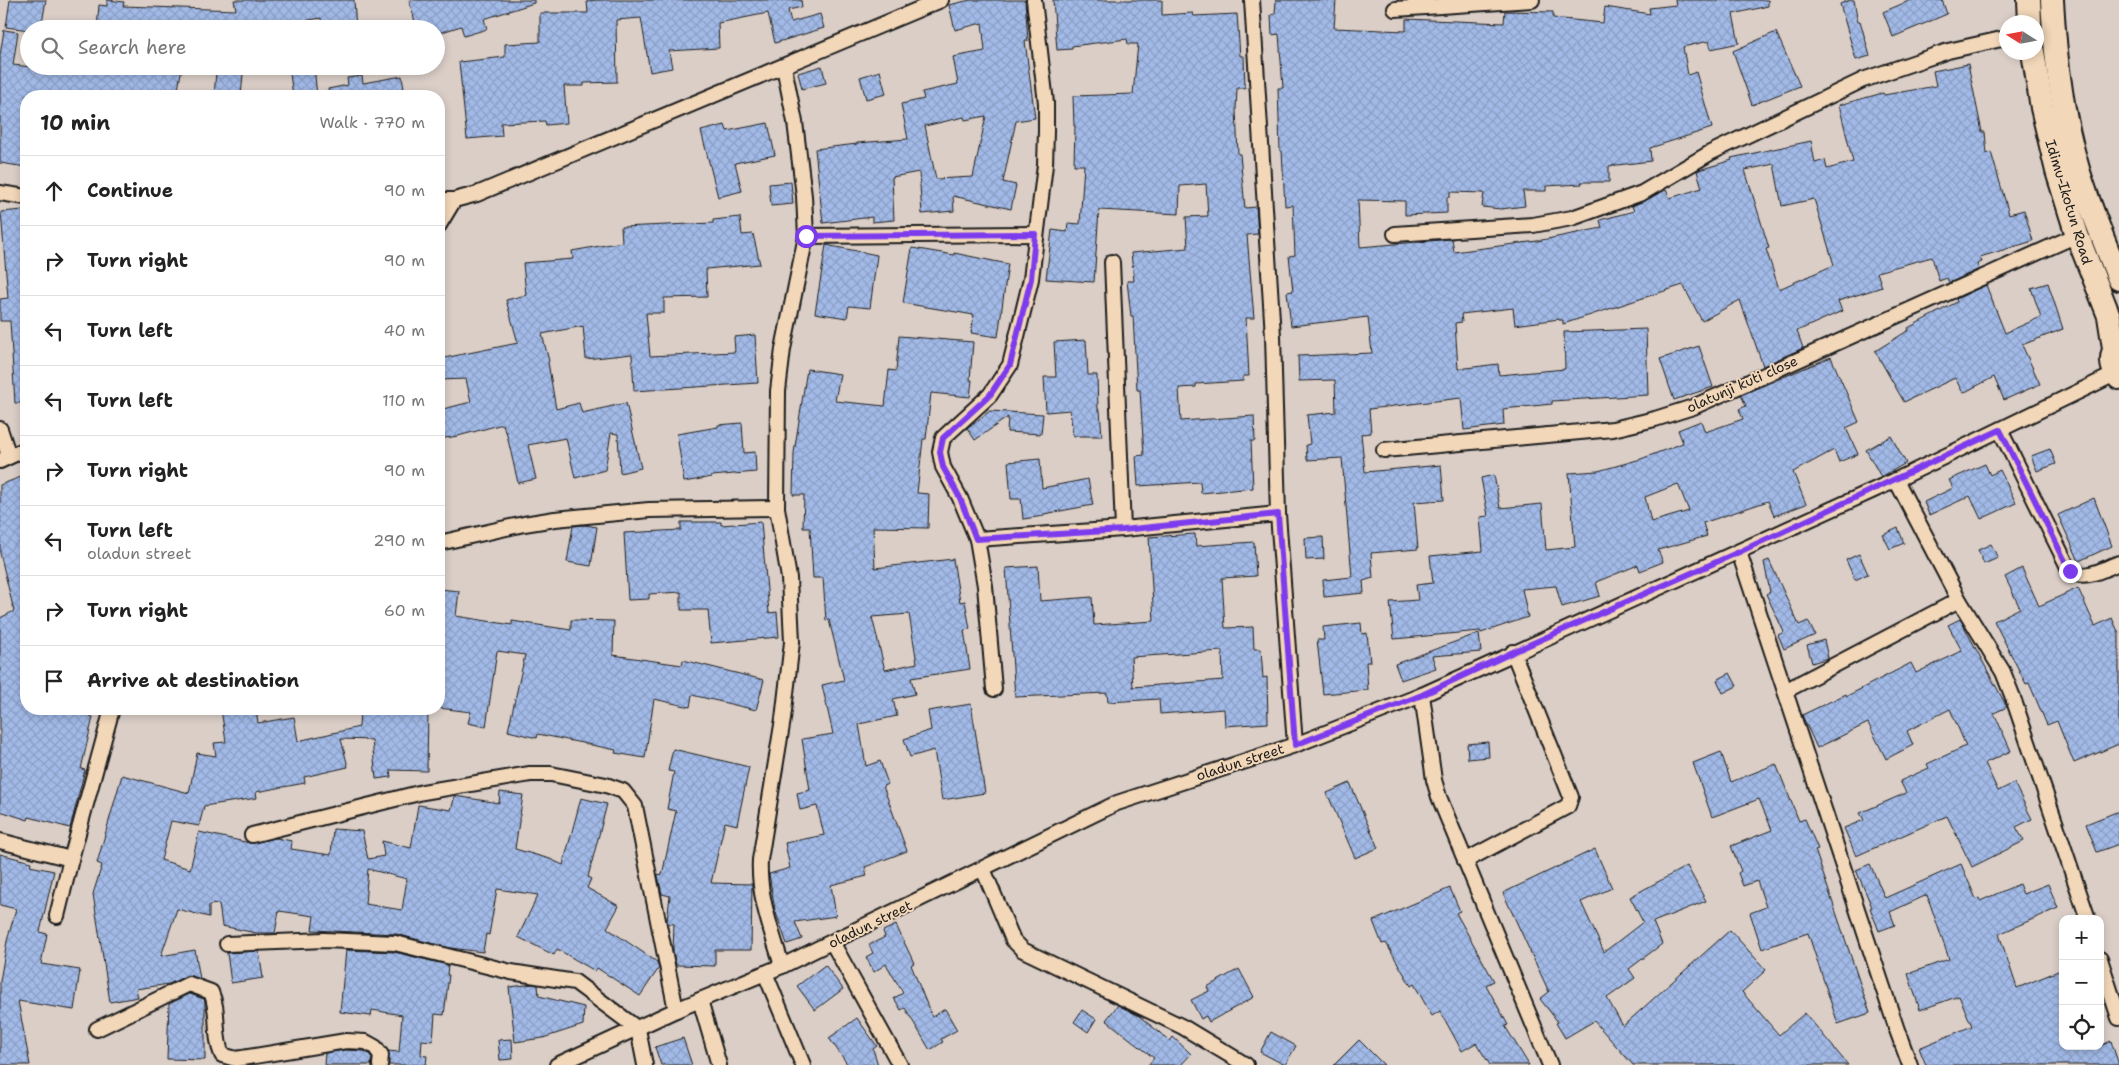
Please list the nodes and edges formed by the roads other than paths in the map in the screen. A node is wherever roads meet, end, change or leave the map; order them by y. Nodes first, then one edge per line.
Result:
1 (942, 0) edge
2 (1034, 0) edge
3 (1252, 0) edge
4 (1532, 0) edge
5 (2029, 0) edge
6 (2052, 0) edge
7 (1509, 1) edge
8 (1395, 9) dead end
9 (2030, 15) edge
10 (1999, 40) edge
11 (2034, 60) edge
12 (784, 67) junction
13 (0, 193) edge
14 (20, 196) edge
15 (445, 200) edge
16 (454, 200) junction
17 (445, 215) edge
18 (1035, 234) junction
19 (1395, 234) dead end
20 (2076, 235) junction
21 (806, 236) junction
22 (1112, 262) dead end
23 (2119, 279) edge
24 (2116, 345) edge
25 (2117, 376) edge
26 (0, 429) edge
27 (2000, 430) junction
28 (1384, 450) dead end
29 (20, 451) edge
30 (4, 458) edge
31 (1896, 480) junction
32 (777, 508) junction
33 (1278, 514) junction
34 (1123, 530) junction
35 (976, 539) junction
36 (445, 542) edge
37 (1739, 552) junction
38 (2119, 564) edge
39 (1959, 600) junction
40 (1513, 652) junction
41 (994, 689) dead end
42 (1785, 691) junction
43 (1422, 695) junction
44 (110, 715) edge
45 (1295, 745) junction
46 (252, 835) dead end
47 (0, 841) edge
48 (71, 859) junction
49 (1465, 861) junction
50 (983, 869) junction
51 (2087, 915) edge
52 (57, 916) dead end
53 (832, 942) junction
54 (227, 944) dead end
55 (2101, 960) edge
56 (782, 966) junction
57 (764, 974) junction
58 (700, 1000) junction
59 (676, 1010) junction
60 (2119, 1018) edge
61 (638, 1028) junction
62 (97, 1029) dead end
63 (380, 1065) edge
64 (557, 1065) edge
65 (645, 1065) edge
66 (719, 1065) edge
67 (803, 1065) edge
68 (900, 1065) edge
69 (1246, 1065) edge
70 (1550, 1065) edge
71 (1910, 1065) edge

1 - 12 street
2 - 18 street
3 - 33 street
4 - 7 street
5 - 9 main road
6 - 23 main road, Idimu-Ikotun Road
7 - 8 street
10 - 19 street
11 - 20 main road, Idimu-Ikotun Road
12 - 16 street
12 - 21 street
13 - 14 street
15 - 16 street
16 - 17 street
18 - 21 street
18 - 35 street
20 - 24 main road, Idimu-Ikotun Road
20 - 28 street, olatunji kuti close
21 - 32 street
22 - 34 street
24 - 25 main road, Idimu-Ikotun Road
25 - 27 street, oladun street
26 - 30 street
27 - 31 street, oladun street
27 - 38 street
29 - 30 street
31 - 37 street, oladun street
31 - 39 street
32 - 36 street
32 - 56 street
33 - 34 street
33 - 45 street
34 - 35 street
35 - 41 street
37 - 40 street, oladun street
37 - 42 street
39 - 42 street
39 - 51 street
40 - 43 street, oladun street
40 - 49 street
42 - 71 street
43 - 45 street, oladun street
43 - 49 street
44 - 48 street
45 - 50 street, oladun street
46 - 59 street
47 - 48 street
48 - 52 street
49 - 70 street
50 - 53 street, oladun street
50 - 69 street
53 - 56 street, oladun street
53 - 68 street
54 - 61 street
55 - 60 street
56 - 57 street, oladun street
57 - 58 street, oladun street
57 - 67 street
58 - 59 street, oladun street
58 - 66 street
59 - 61 street, oladun street
61 - 64 street, oladun street
61 - 65 street
62 - 63 street

